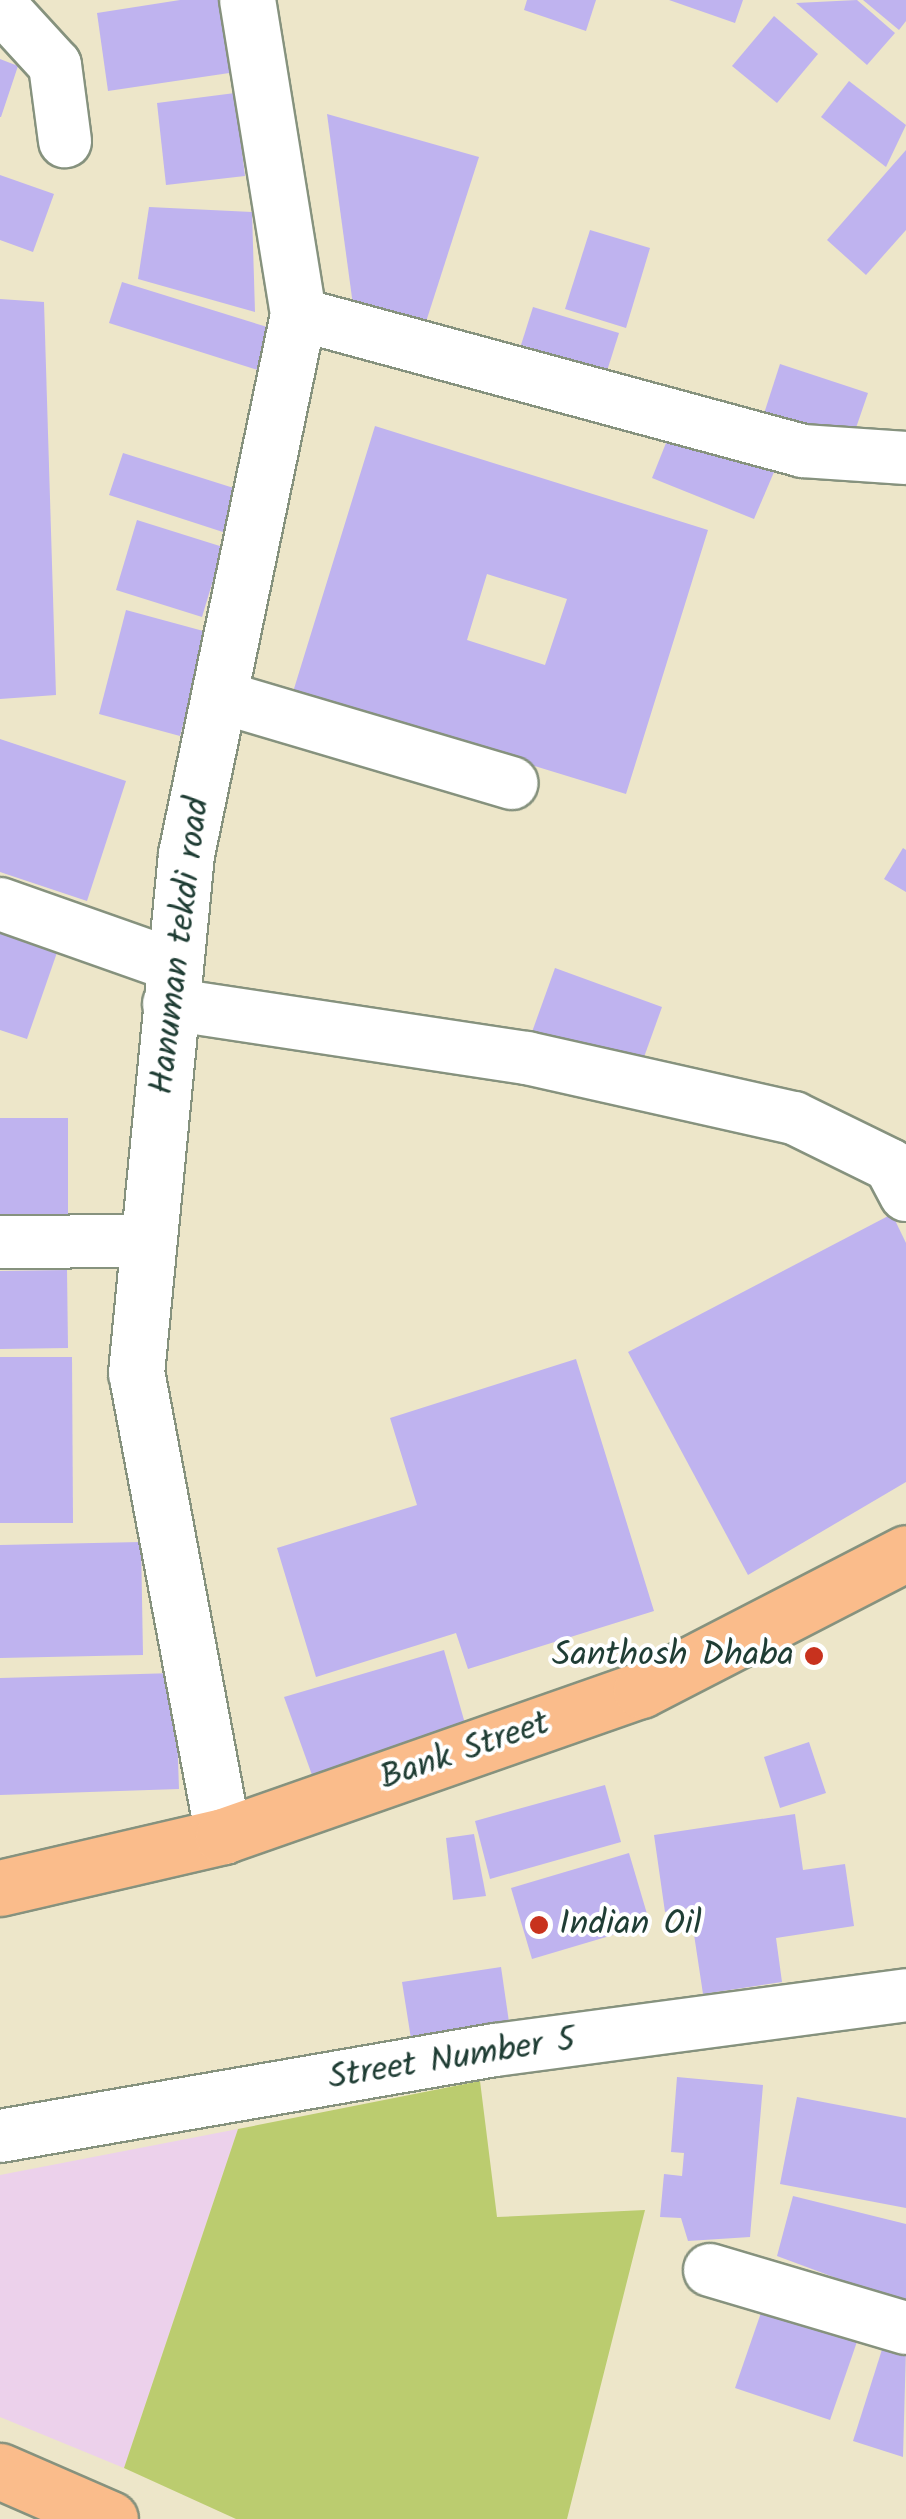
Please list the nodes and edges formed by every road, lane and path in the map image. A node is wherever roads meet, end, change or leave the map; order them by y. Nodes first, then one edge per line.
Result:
1 (247, 0) edge
2 (0, 5) edge
3 (66, 141) dead end
4 (298, 314) junction
5 (906, 458) edge
6 (221, 697) junction
7 (512, 783) dead end
8 (0, 904) edge
9 (171, 985) junction
10 (906, 1195) edge
11 (148, 1241) junction
12 (0, 1242) edge
13 (906, 1553) edge
14 (223, 1836) junction
15 (0, 1888) edge
16 (906, 1995) edge
17 (0, 2136) edge
18 (710, 2270) dead end
19 (906, 2328) edge
20 (0, 2471) edge
21 (110, 2519) edge

1 - 4 street, Hanuman tekdi road
2 - 3 street
4 - 5 street
4 - 6 street, Hanuman tekdi road
6 - 7 street
6 - 9 street, Hanuman tekdi road
8 - 9 street
9 - 10 street
9 - 11 street, Hanuman tekdi road
11 - 12 street
11 - 14 street, Hanuman tekdi road
13 - 14 main road, Bank Street
14 - 15 main road, Bank Street
16 - 17 street, Street Number 5
18 - 19 street
20 - 21 main road

